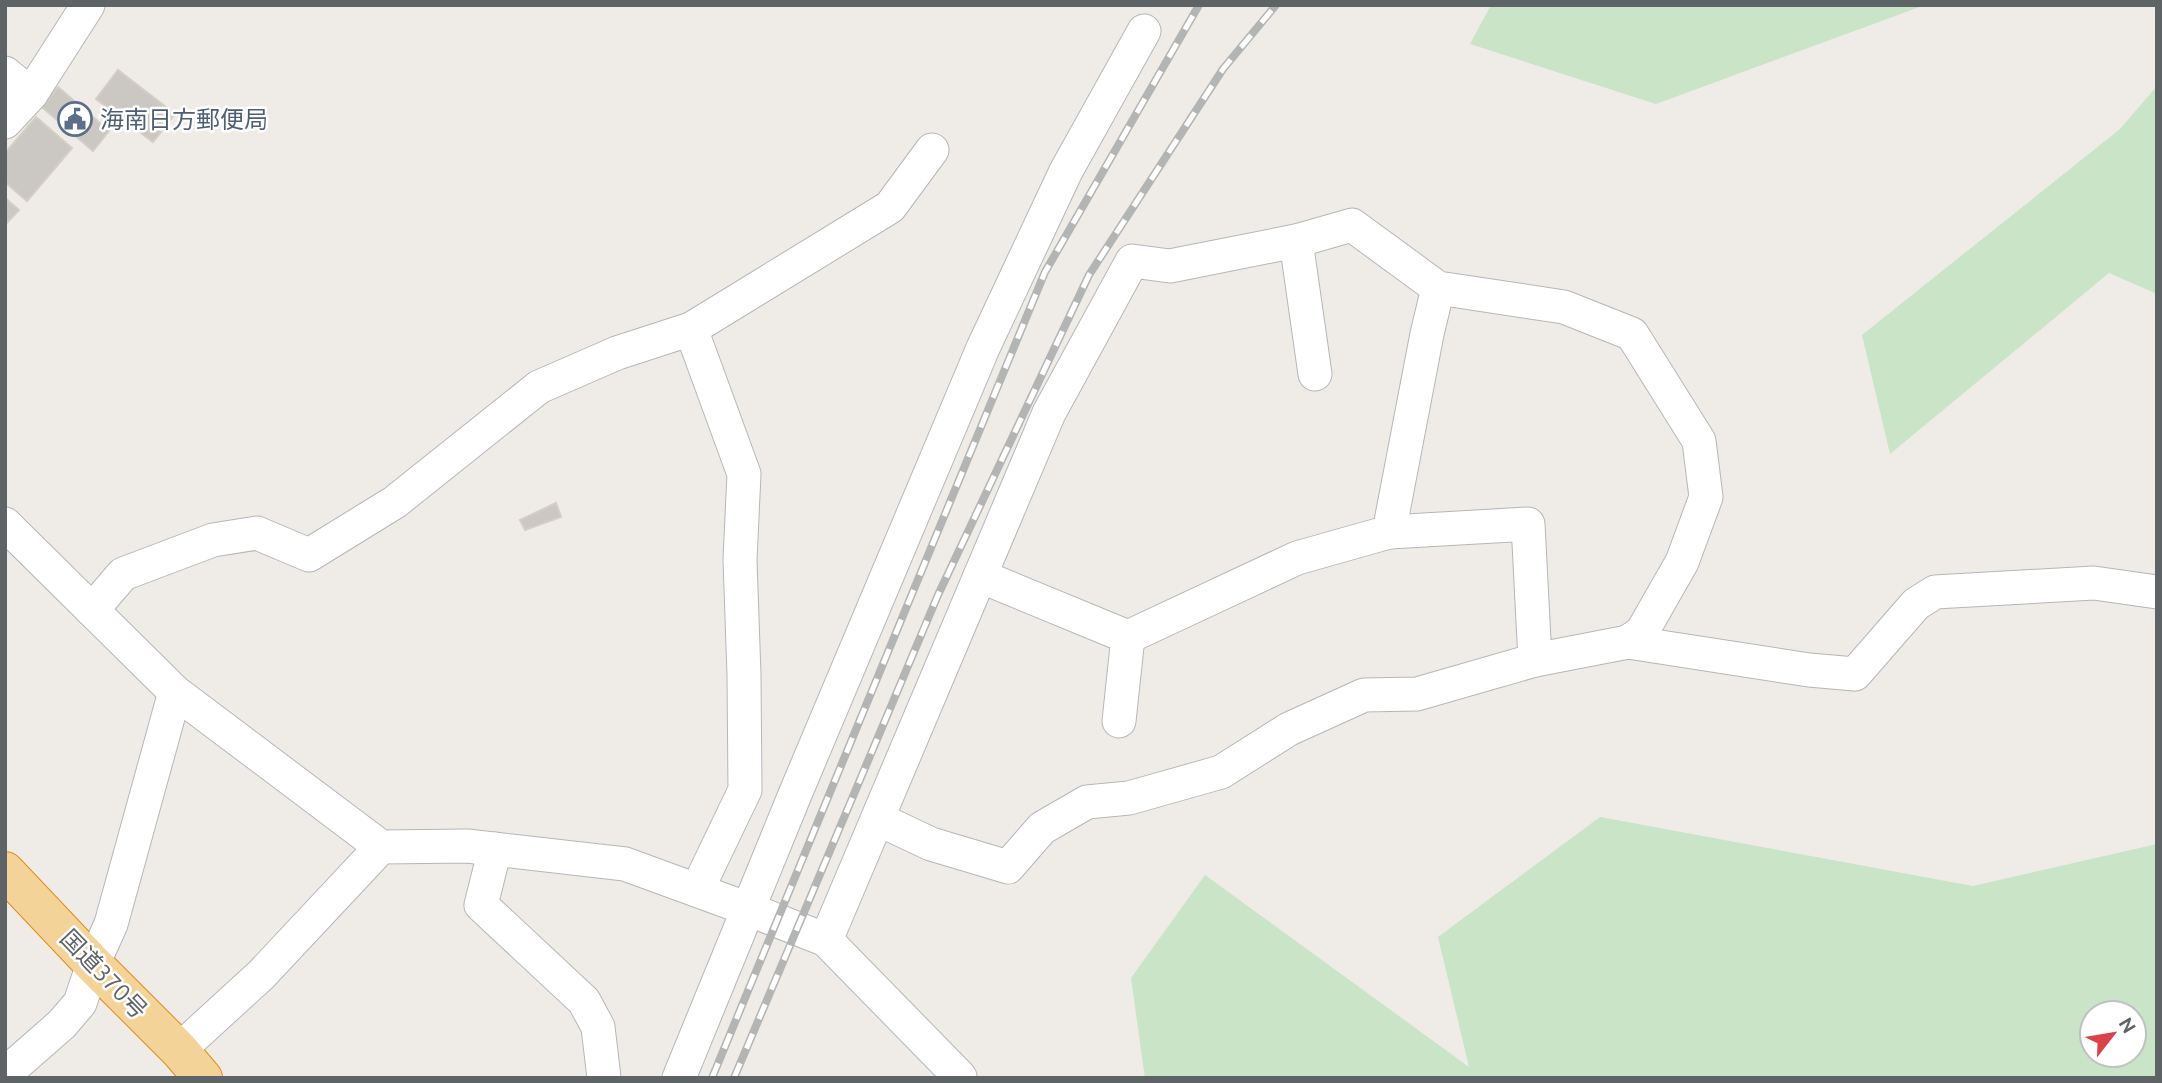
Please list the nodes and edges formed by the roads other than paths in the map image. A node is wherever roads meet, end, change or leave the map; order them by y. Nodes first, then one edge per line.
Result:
1 (88, 5) edge
2 (1144, 31) dead end
3 (5, 73) edge
4 (32, 94) junction
5 (5, 122) edge
6 (932, 150) dead end
7 (1296, 241) junction
8 (1438, 288) junction
9 (691, 329) junction
10 (1315, 374) dead end
11 (5, 524) edge
12 (1389, 532) junction
13 (980, 576) junction
14 (2157, 592) edge
15 (92, 610) junction
16 (1128, 636) junction
17 (1628, 642) junction
18 (1535, 660) junction
19 (175, 692) junction
20 (1119, 721) dead end
21 (878, 818) junction
22 (381, 847) junction
23 (495, 849) junction
24 (5, 871) edge
25 (697, 890) junction
26 (748, 909) junction
27 (826, 940) junction
28 (93, 964) junction
29 (191, 1064) edge
30 (14, 1072) edge
31 (960, 1077) edge
32 (604, 1078) edge
33 (679, 1078) edge

1 - 4 street
2 - 26 street
3 - 4 street
4 - 5 street
6 - 9 street
7 - 8 street
7 - 10 street
7 - 13 street
8 - 12 street
8 - 17 street
9 - 15 street
9 - 25 street
11 - 15 street
12 - 16 street
12 - 18 street
13 - 16 street
13 - 21 street
14 - 17 street
15 - 19 street
16 - 20 street
17 - 18 street
18 - 21 street
19 - 22 street
19 - 28 street
21 - 27 street
22 - 23 street
22 - 29 street
23 - 25 street
23 - 32 street
24 - 28 highway, 国道370号
25 - 26 street
26 - 27 street
26 - 33 street
27 - 31 street
28 - 29 highway, 国道370号
28 - 30 street

